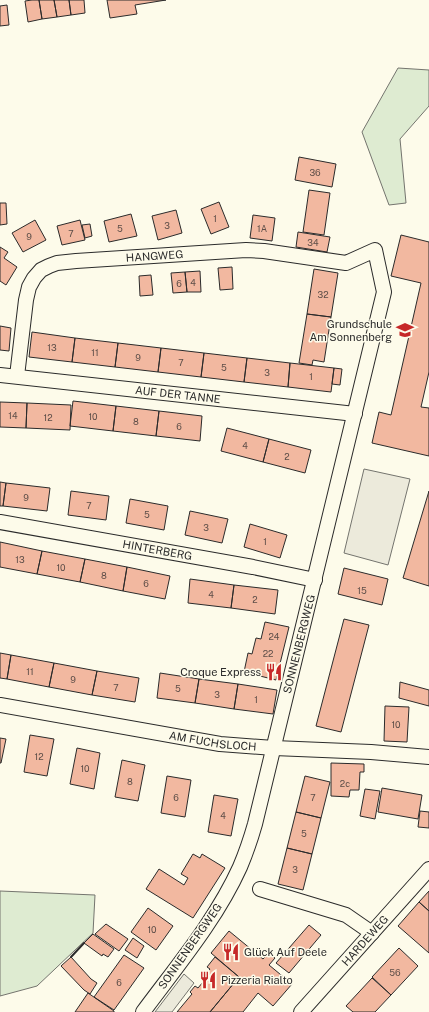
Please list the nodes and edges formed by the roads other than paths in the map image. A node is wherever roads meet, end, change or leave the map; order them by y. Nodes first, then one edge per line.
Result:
1 (375, 250) joint
2 (0, 375) edge
3 (17, 376) junction
4 (355, 414) junction
5 (0, 522) edge
6 (315, 580) junction
7 (0, 705) edge
8 (274, 748) junction
9 (429, 757) edge
10 (429, 869) edge
11 (260, 889) dead end
12 (372, 933) junction
13 (143, 1012) edge
14 (301, 1012) edge

1 - 3 street, HANGWEG
1 - 4 street, SONNENBERGWEG
2 - 3 street, AUF DER TANNE
3 - 4 street, AUF DER TANNE
4 - 6 street, SONNENBERGWEG
5 - 6 street, HINTERBERG
6 - 8 street, SONNENBERGWEG
7 - 8 street, AM FUCHSLOCH
8 - 9 street, AM FUCHSLOCH
8 - 13 street, SONNENBERGWEG
10 - 12 street, HARDEWEG
11 - 12 street
12 - 14 street, HARDEWEG

